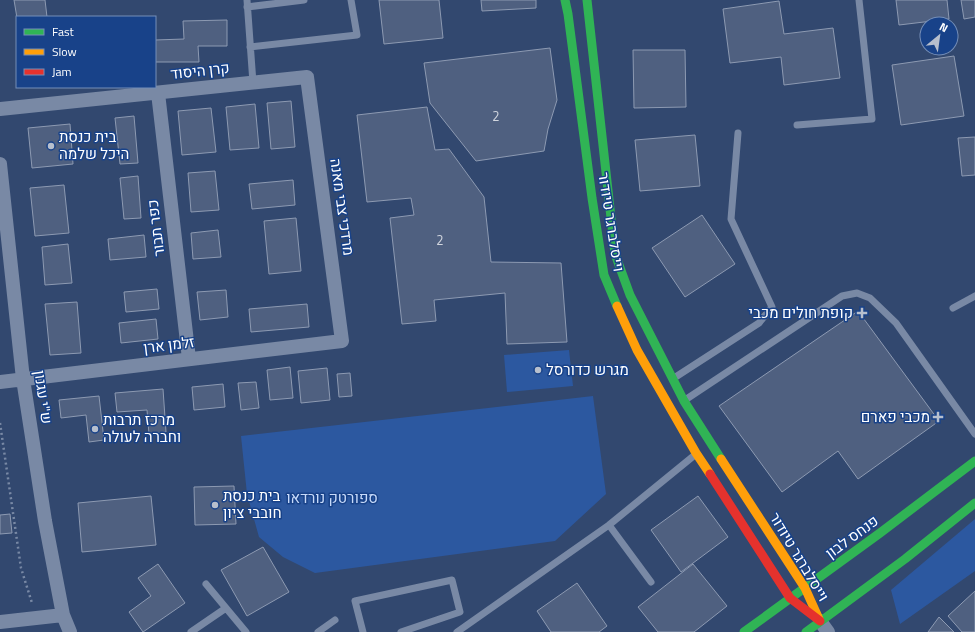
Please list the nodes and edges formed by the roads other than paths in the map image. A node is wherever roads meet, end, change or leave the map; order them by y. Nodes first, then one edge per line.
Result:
1 (304, 0) edge
2 (351, 0) edge
3 (565, 0) edge
4 (587, 0) edge
5 (859, 0) edge
6 (247, 3) edge
7 (250, 47) junction
8 (307, 77) joint
9 (253, 83) junction
10 (158, 93) junction
11 (0, 109) edge
12 (797, 124) dead end
13 (738, 134) dead end
14 (0, 164) edge
15 (975, 296) edge
16 (953, 308) dead end
17 (342, 341) joint
18 (189, 359) junction
19 (23, 379) junction
20 (673, 379) junction
21 (0, 382) edge
22 (684, 401) junction
23 (975, 434) edge
24 (704, 449) junction
25 (975, 461) edge
26 (975, 503) edge
27 (609, 525) junction
28 (651, 582) dead end
29 (206, 584) dead end
30 (805, 588) junction
31 (790, 598) junction
32 (226, 608) junction
33 (63, 615) junction
34 (335, 620) dead end
35 (820, 620) junction
36 (0, 622) edge
37 (70, 632) edge
38 (191, 632) edge
39 (246, 632) edge
40 (318, 632) edge
41 (363, 632) edge
42 (401, 632) edge
43 (457, 632) edge
44 (744, 632) edge
45 (806, 632) edge
46 (828, 632) edge

1 - 6 lane
2 - 7 lane
3 - 24 street, וייסלברגר טיודור
4 - 20 street, וייסלברגר טיודור
5 - 12 lane
6 - 7 lane
7 - 9 lane
8 - 9 street, קרן היסוד
8 - 17 street, מרדכי צבי מאנה
9 - 10 street, קרן היסוד
10 - 11 street, קרן היסוד
10 - 18 street, כפר תבור
13 - 20 lane
14 - 19 street, ש"י עגנון
15 - 16 lane
17 - 18 street, זלמן ארן
18 - 19 street, זלמן ארן
19 - 21 street, זלמן ארן
19 - 33 street, ש"י עגנון
20 - 22 street, וייסלברגר טיודור
22 - 23 lane
22 - 24 street, וייסלברגר טיודור
24 - 27 lane
24 - 30 street, וייסלברגר טיודור
24 - 31 street, וייסלברגר טיודור
25 - 30 street, פנחס לבון
26 - 35 street
27 - 28 lane
27 - 43 lane
29 - 32 lane
30 - 31 street, פנחס לבון
30 - 35 street, וייסלברגר טיודור
31 - 35 street, וייסלברגר טיודור
31 - 44 street, פנחס לבון
32 - 38 lane
32 - 39 lane
33 - 36 street
33 - 37 street, ש"י עגנון
34 - 40 lane
35 - 45 street
35 - 46 street
41 - 42 lane

